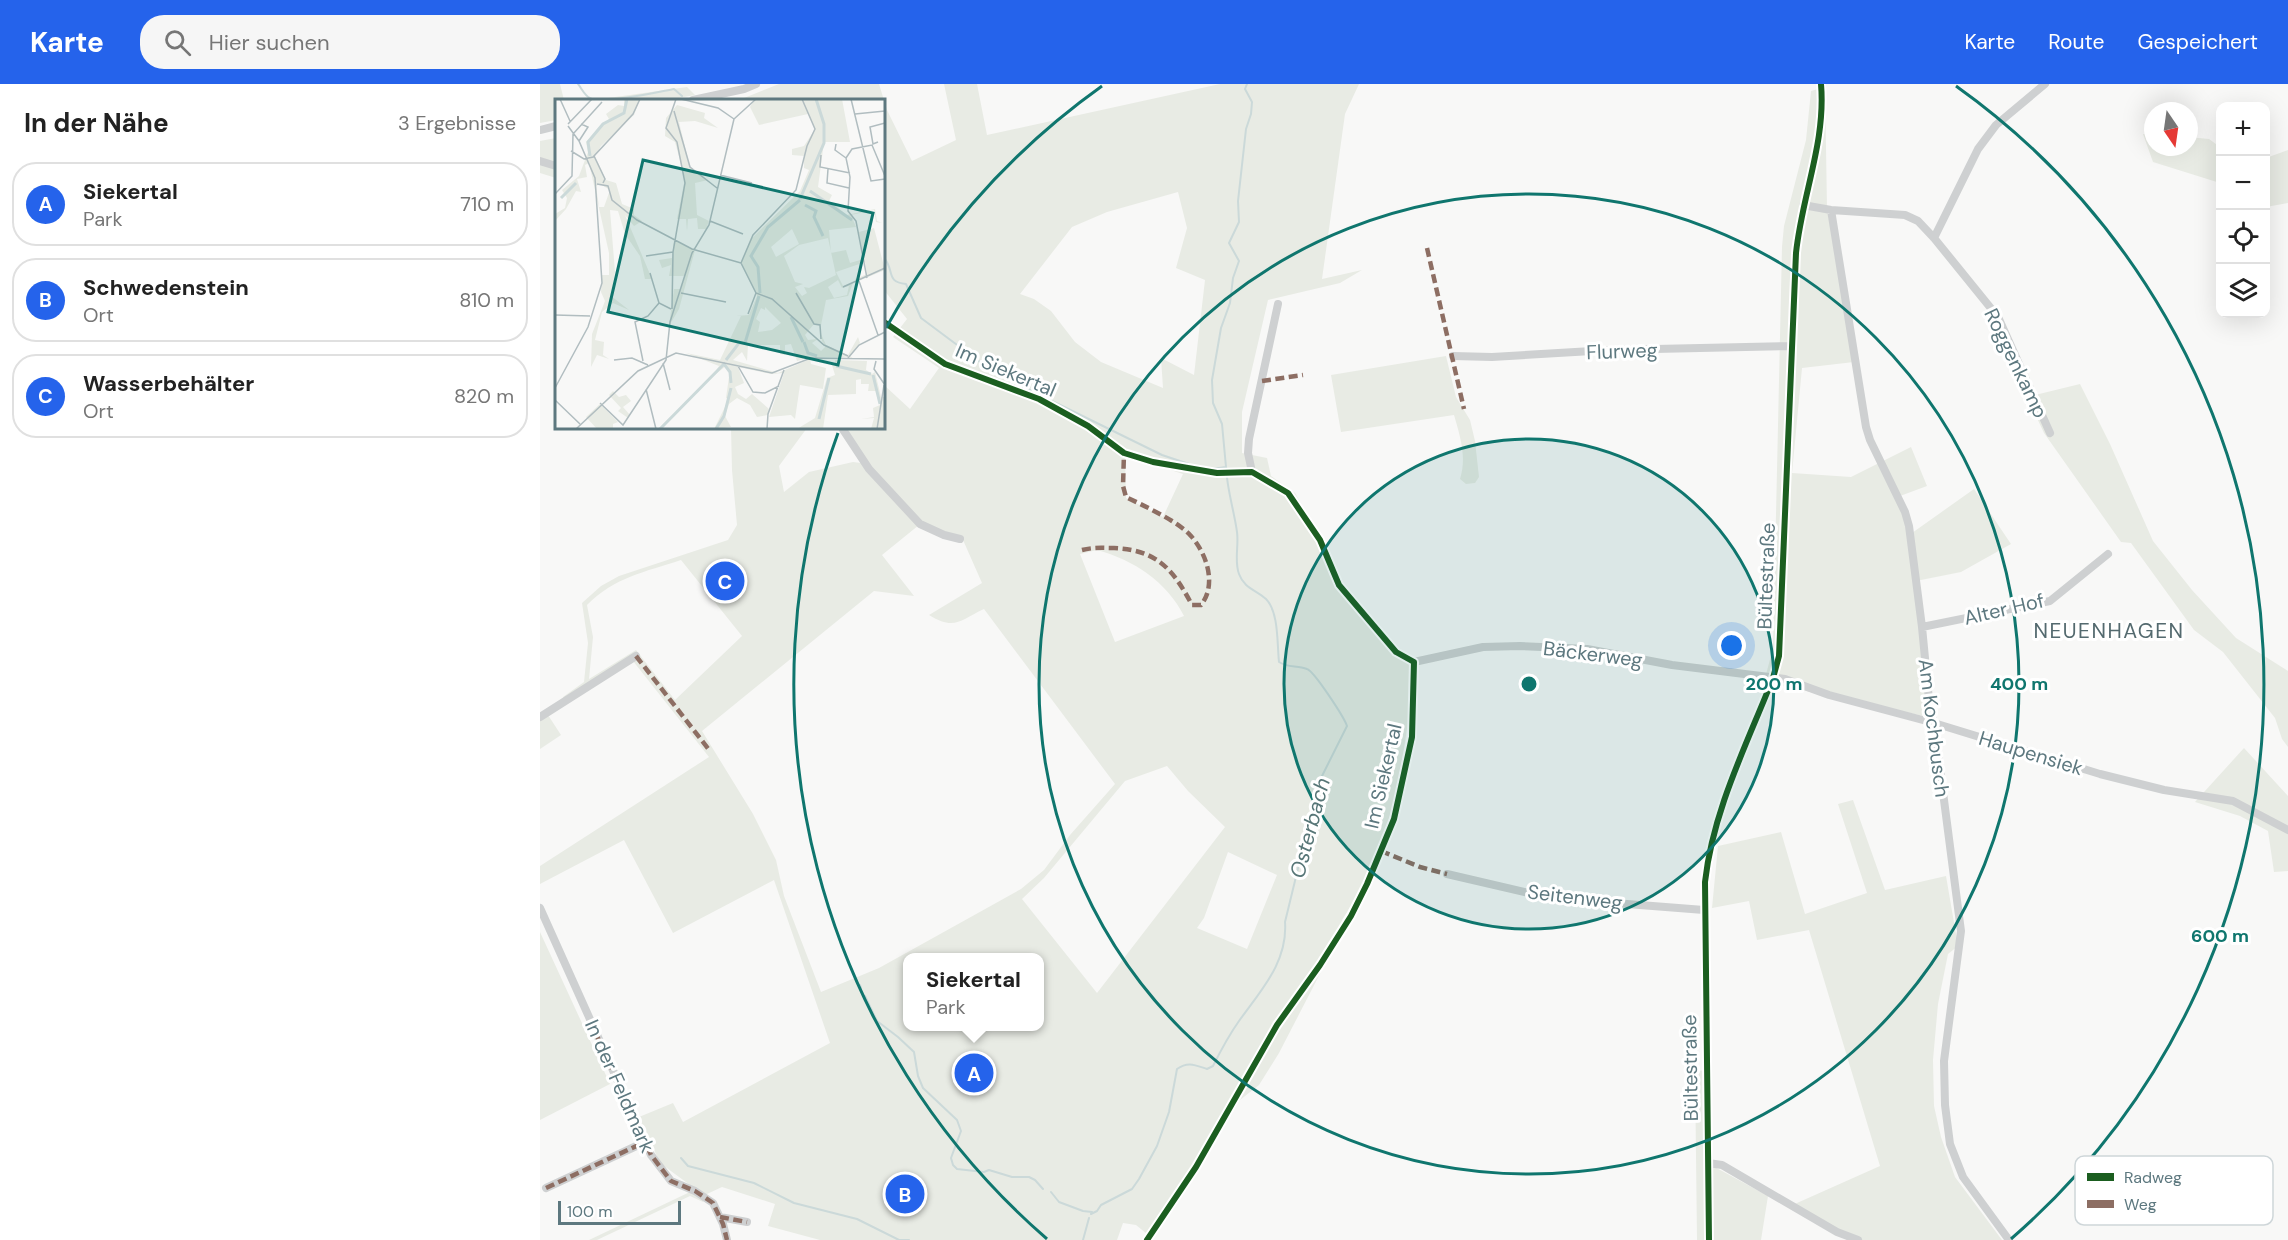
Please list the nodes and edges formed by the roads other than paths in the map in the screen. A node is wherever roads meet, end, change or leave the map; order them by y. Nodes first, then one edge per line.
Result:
1 (756, 84) edge
2 (1821, 84) edge
3 (2045, 84) edge
4 (698, 99) edge
5 (555, 126) edge
6 (540, 130) edge
7 (540, 160) edge
8 (555, 166) edge
9 (1803, 205) junction
10 (1831, 210) junction
11 (1934, 238) junction
12 (1278, 304) dead end
13 (885, 323) edge
14 (1792, 346) junction
15 (1452, 356) dead end
16 (843, 429) edge
17 (2050, 434) dead end
18 (1252, 472) junction
19 (960, 539) dead end
20 (2108, 554) dead end
21 (1922, 627) junction
22 (636, 656) dead end
23 (1414, 662) junction
24 (1773, 678) junction
25 (540, 717) edge
26 (1934, 723) junction
27 (2288, 830) edge
28 (1447, 874) dead end
29 (540, 908) edge
30 (1704, 910) junction
31 (645, 1142) junction
32 (1708, 1163) junction
33 (546, 1188) dead end
34 (720, 1217) junction
35 (747, 1222) dead end
36 (728, 1240) edge
37 (1147, 1240) edge
38 (1709, 1240) edge
39 (1858, 1240) edge
40 (2009, 1240) edge

1 - 4 street
2 - 9 street, Bültestraße
3 - 11 street
5 - 6 street
7 - 8 street
9 - 10 street, Roggenkamp
9 - 14 street, Bültestraße
10 - 11 street, Roggenkamp
10 - 21 street, Am Kochbusch
11 - 17 street, Roggenkamp
12 - 18 street
13 - 18 street, Im Siekertal
14 - 15 street, Flurweg
14 - 24 street, Bültestraße
16 - 19 street
18 - 23 street
20 - 21 street, Alter Hof
21 - 26 street, Am Kochbusch
22 - 25 street
23 - 24 street, Bäckerweg
23 - 37 street, Im Siekertal
24 - 26 street, Haupensiek
24 - 30 street, Bültestraße
26 - 27 street, Haupensiek
26 - 40 street, Am Kochbusch
28 - 30 street, Seitenweg
29 - 31 street, In der Feldmark
30 - 32 street, Bültestraße
31 - 33 street
31 - 34 street, In der Feldmark
32 - 38 street, Bültestraße
32 - 39 street
34 - 35 street
34 - 36 street, In der Feldmark

